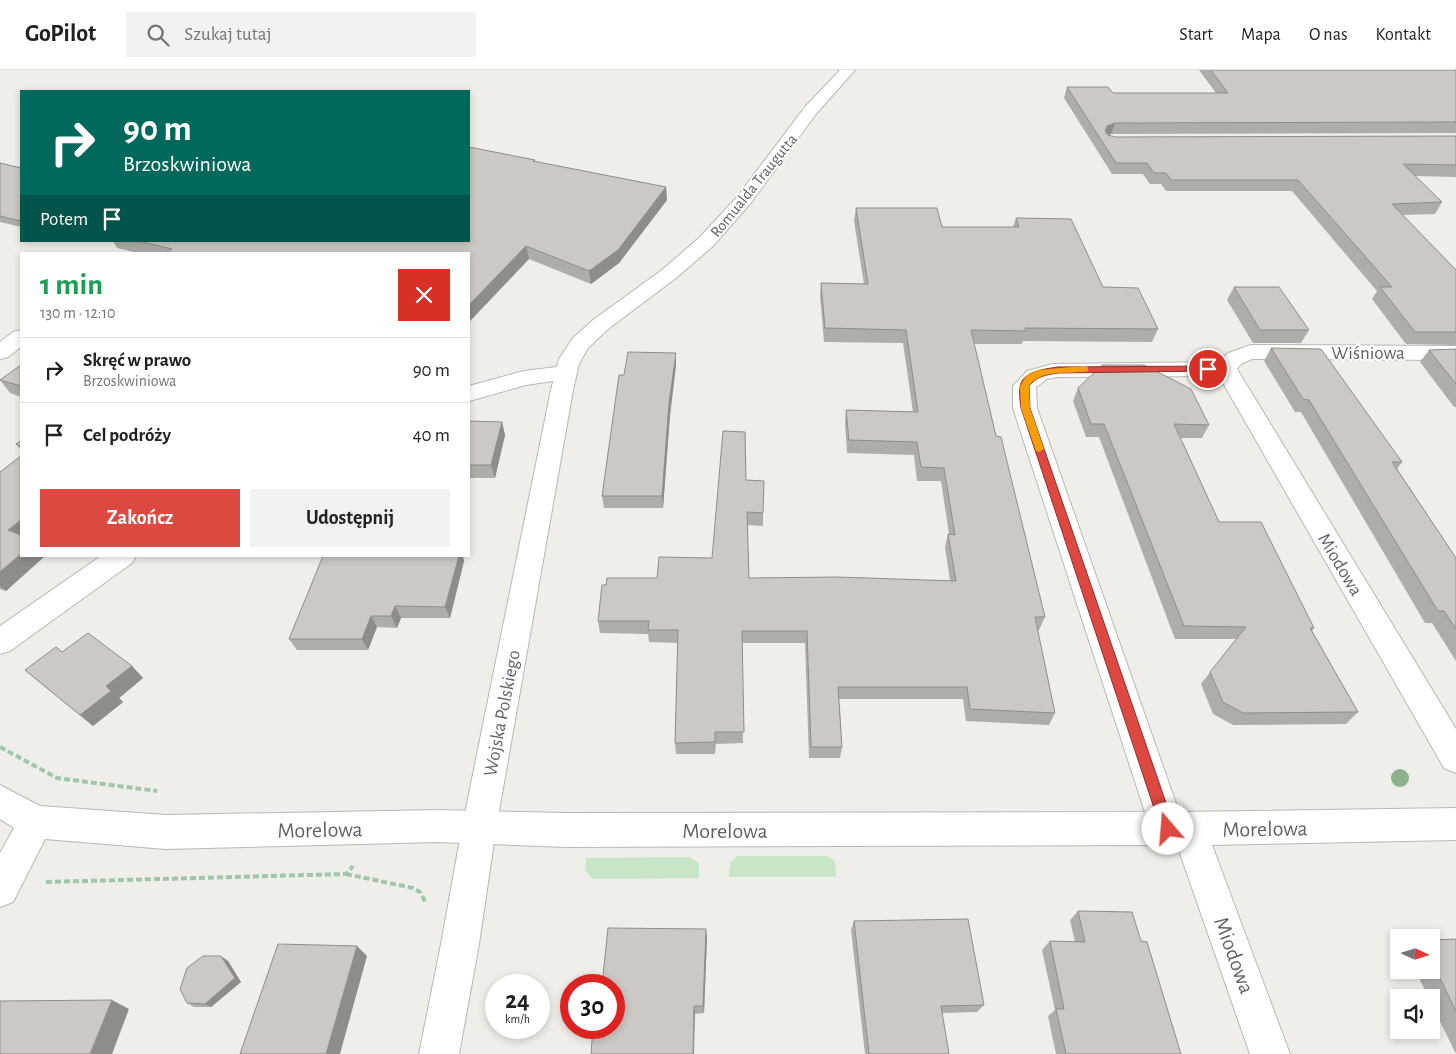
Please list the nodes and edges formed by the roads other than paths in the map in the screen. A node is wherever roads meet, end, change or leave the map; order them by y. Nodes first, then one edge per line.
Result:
1 (848, 70) edge
2 (20, 338) edge
3 (0, 352) edge
4 (1456, 353) edge
5 (1226, 369) junction
6 (565, 373) junction
7 (470, 394) edge
8 (121, 557) edge
9 (0, 642) edge
10 (1456, 758) edge
11 (0, 801) edge
12 (36, 822) junction
13 (1456, 824) edge
14 (479, 828) junction
15 (1179, 829) junction
16 (0, 889) edge
17 (439, 1054) edge
18 (1270, 1054) edge

1 - 6 street, Romualda Traugutta
2 - 3 street
4 - 5 street, Wiśniowa
5 - 10 street, Miodowa
5 - 15 street, Miodowa
6 - 7 street
6 - 14 street, Wojska Polskiego
8 - 9 street
11 - 12 street, Morelowa
12 - 14 street, Morelowa
12 - 16 street
13 - 15 street, Morelowa
14 - 15 street, Morelowa
14 - 17 street, Wojska Polskiego
15 - 18 street, Miodowa

